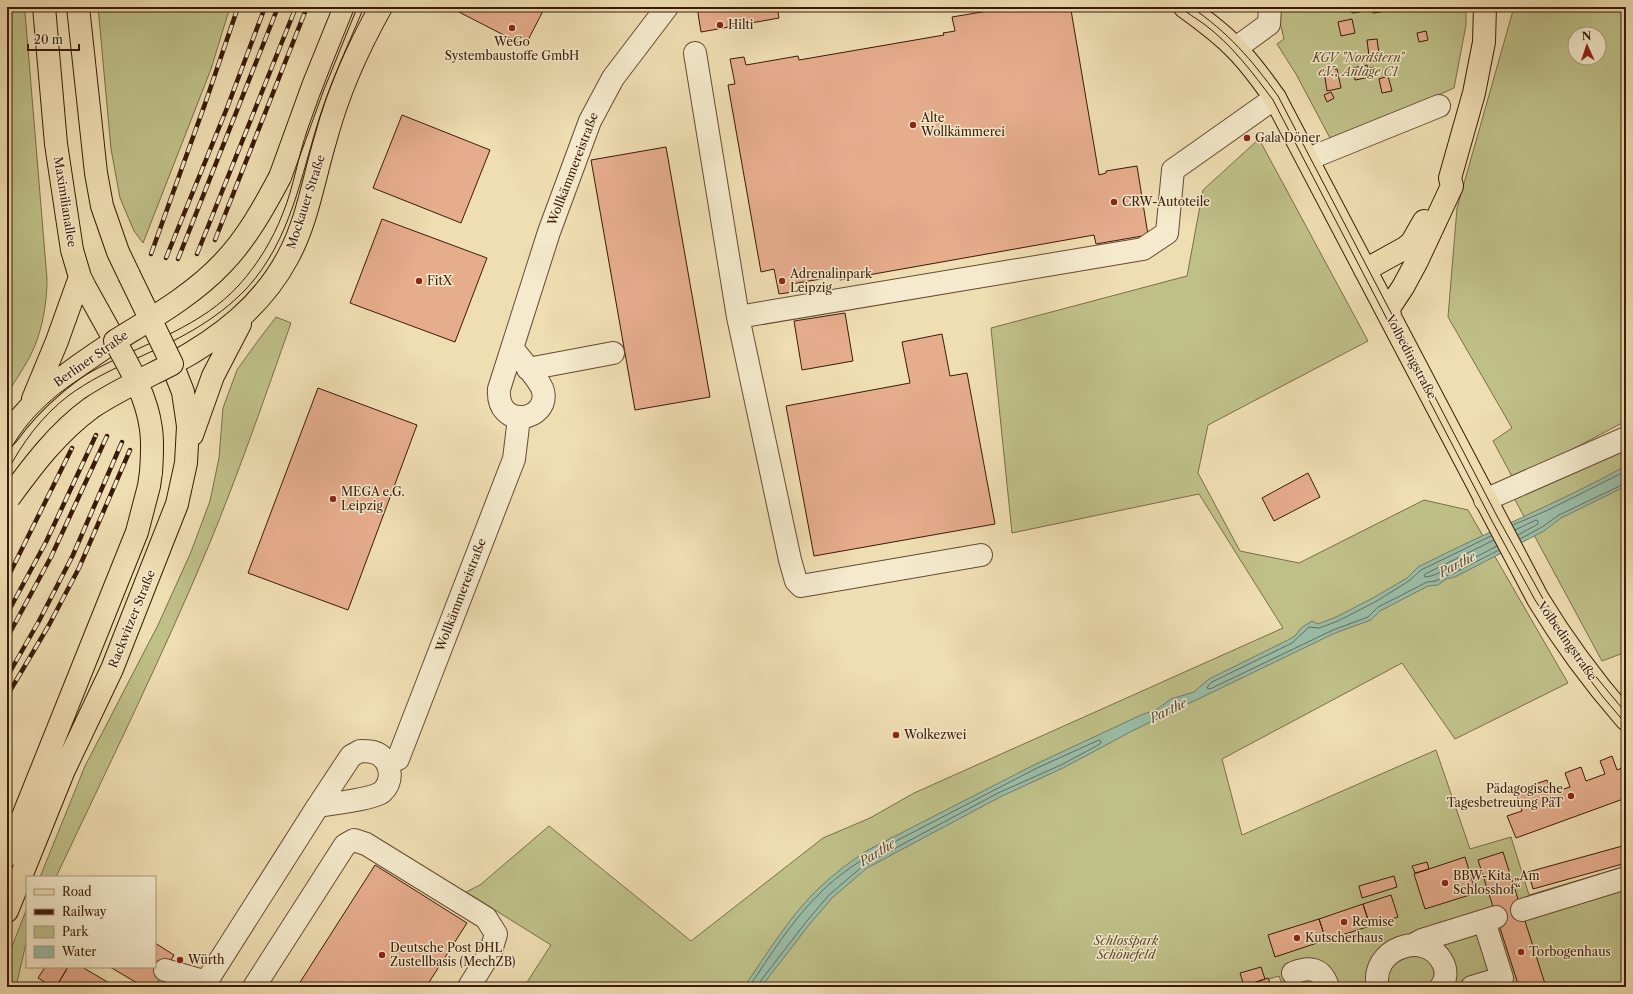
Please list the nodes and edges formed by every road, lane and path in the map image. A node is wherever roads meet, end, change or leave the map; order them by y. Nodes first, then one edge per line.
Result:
1 (44, 7) edge
2 (78, 7) edge
3 (345, 7) edge
4 (381, 7) edge
5 (667, 7) edge
6 (1186, 7) edge
7 (1270, 7) edge
8 (1485, 7) edge
9 (1236, 48) junction
10 (695, 53) dead end
11 (1275, 98) junction
12 (1439, 106) dead end
13 (1308, 159) junction
14 (1450, 178) junction
15 (1365, 270) junction
16 (80, 277) junction
17 (245, 314) junction
18 (1390, 316) junction
19 (738, 317) junction
20 (150, 319) junction
21 (115, 341) junction
22 (512, 348) junction
23 (613, 353) dead end
24 (172, 364) junction
25 (528, 369) junction
26 (136, 382) junction
27 (31, 404) junction
28 (519, 418) junction
29 (7, 434) edge
30 (1626, 438) edge
31 (187, 455) junction
32 (8, 500) edge
33 (1485, 500) junction
34 (980, 554) dead end
35 (1626, 719) edge
36 (387, 763) junction
37 (318, 806) junction
38 (7, 856) edge
39 (1626, 878) edge
40 (1522, 910) dead end
41 (7, 911) edge
42 (1413, 945) junction
43 (165, 970) dead end
44 (1293, 974) dead end
45 (1504, 983) edge
46 (205, 985) edge
47 (1376, 986) edge
48 (254, 987) edge
49 (469, 987) edge
50 (1328, 987) edge
51 (1441, 987) edge
52 (1472, 987) edge

1 - 16 main road, Maximilianallee
2 - 20 main road, bridge
3 - 20 main road, Berliner Straße, bridge
4 - 17 main road, Mockauer Straße
5 - 22 street, Wollkämmereistraße
6 - 9 main road, Volbedingstraße
7 - 9 street
8 - 14 main road
9 - 11 main road, Volbedingstraße
10 - 19 street
11 - 13 main road, Volbedingstraße
11 - 19 street
12 - 13 street
13 - 15 main road, Volbedingstraße
14 - 15 main road
14 - 18 main road
15 - 18 main road, Volbedingstraße
16 - 21 main road, Maximilianallee
16 - 27 main road
17 - 24 main road, Mockauer Straße
17 - 31 main road
18 - 33 main road, Volbedingstraße
19 - 34 street
20 - 21 main road, Berliner Straße, bridge
20 - 24 main road, Rackwitzer Straße, bridge
21 - 26 main road, Maximilianallee, bridge
21 - 27 main road, Berliner Straße
22 - 25 street
22 - 28 street, Wollkämmereistraße
23 - 25 street
24 - 26 main road, Mockauer Straße, bridge
24 - 31 main road, Rackwitzer Straße
25 - 28 street
26 - 32 main road, bridge
26 - 38 main road, bridge
27 - 29 main road, Berliner Straße
28 - 36 street, Wollkämmereistraße
30 - 33 street
31 - 41 main road, Rackwitzer Straße
33 - 35 main road, Volbedingstraße
36 - 37 street
36 - 37 street
37 - 46 street
39 - 40 street
42 - 45 street
42 - 47 street
42 - 51 street
43 - 46 street
44 - 50 street
45 - 52 street
48 - 49 street

